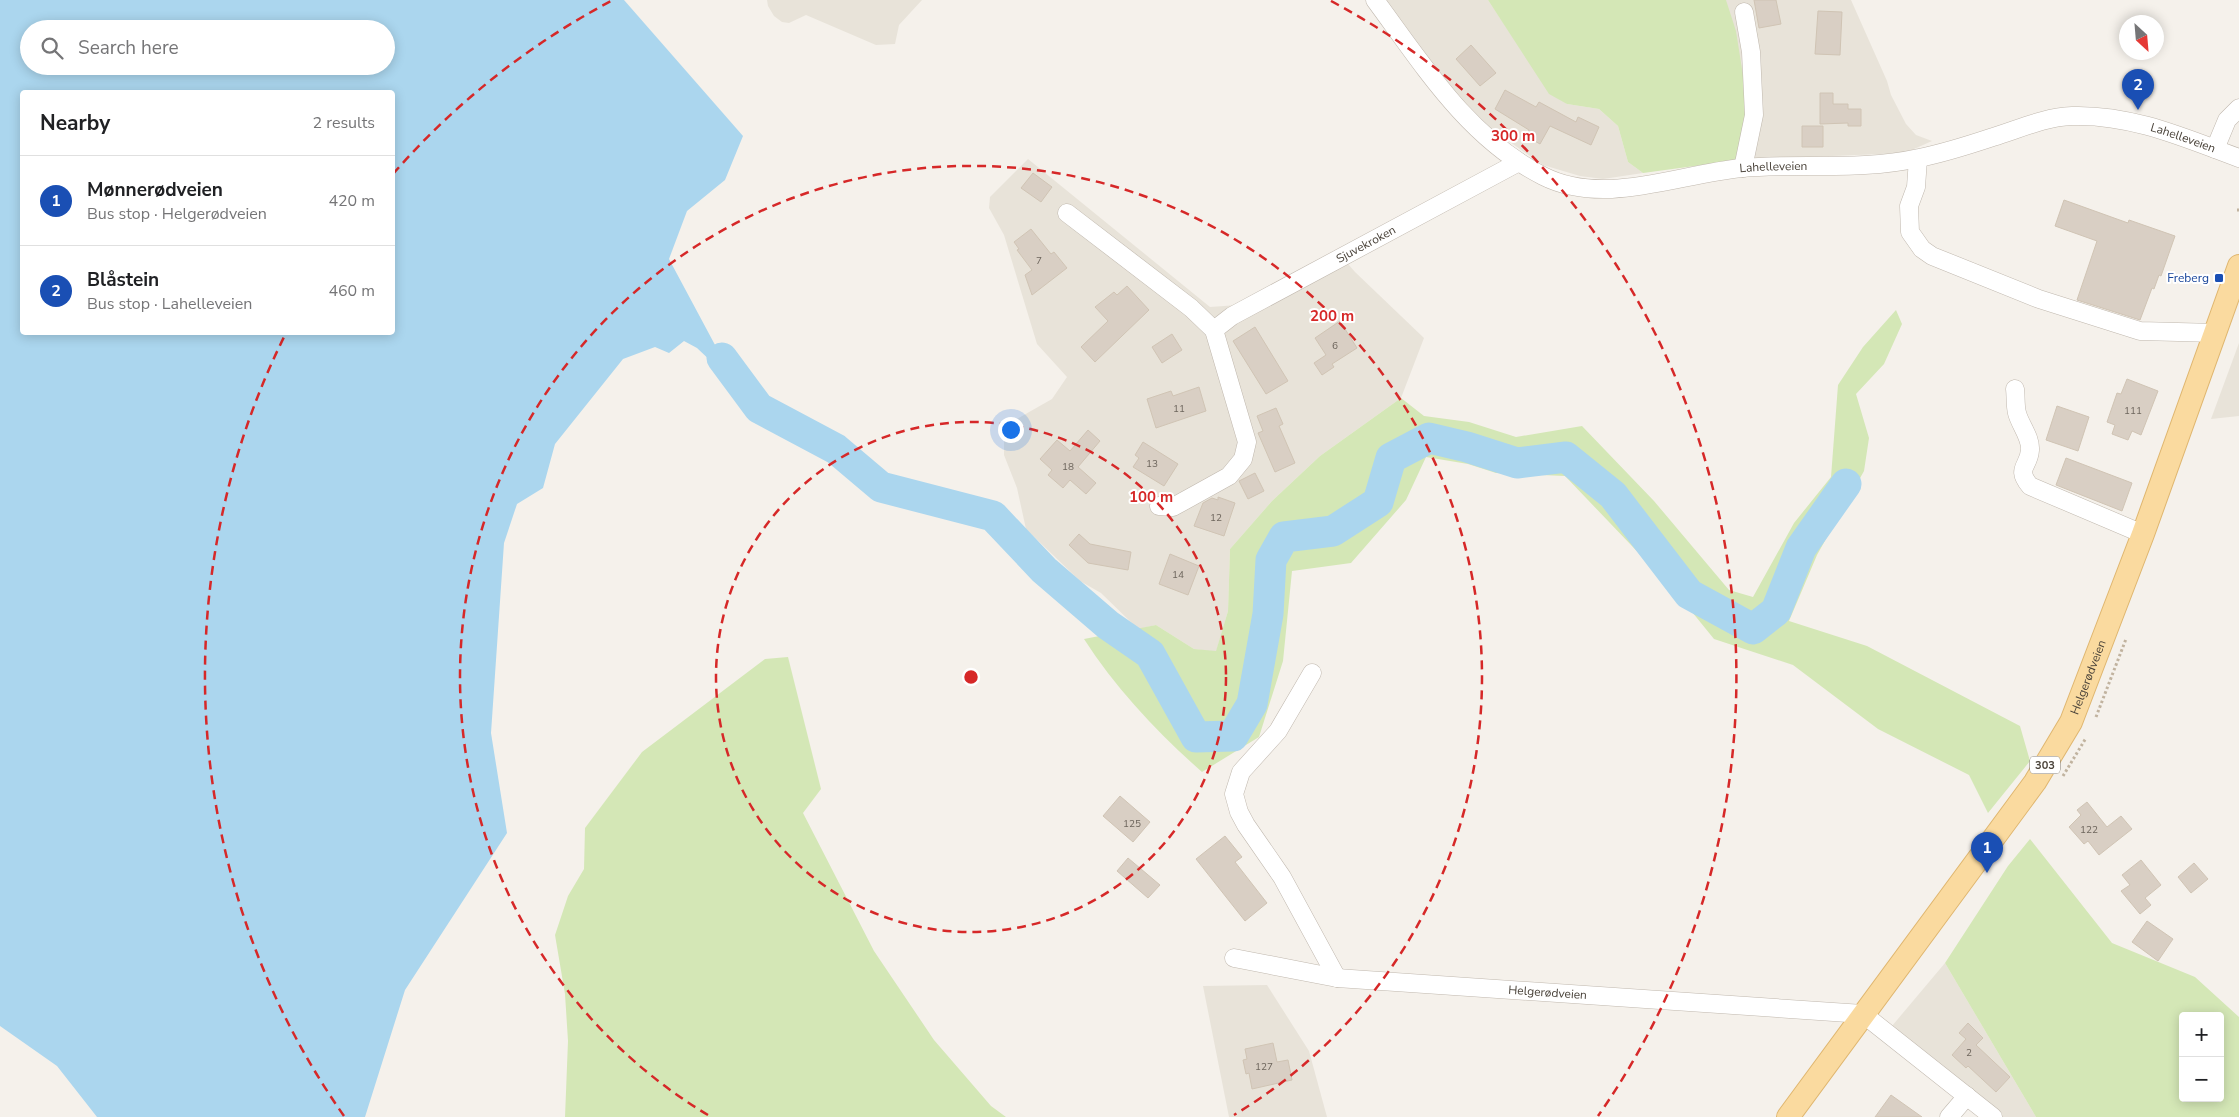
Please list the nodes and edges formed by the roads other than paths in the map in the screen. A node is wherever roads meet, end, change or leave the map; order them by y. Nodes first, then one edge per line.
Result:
1 (1375, 0) edge
2 (1744, 12) dead end
3 (2239, 108) edge
4 (2215, 149) junction
5 (1918, 158) junction
6 (2239, 158) edge
7 (1519, 162) junction
8 (1743, 168) junction
9 (1067, 213) dead end
10 (2239, 266) edge
11 (2234, 298) edge
12 (1214, 330) junction
13 (2216, 333) junction
14 (2015, 389) dead end
15 (1159, 506) dead end
16 (2143, 534) junction
17 (1312, 673) dead end
18 (1234, 958) dead end
19 (1337, 978) junction
20 (1863, 1014) junction
21 (1967, 1096) junction
22 (1788, 1117) edge
23 (1949, 1117) edge
24 (1993, 1117) edge

1 - 7 street, Lahelleveien
2 - 8 street
3 - 4 street
4 - 5 street, Lahelleveien
4 - 6 street, Lahelleveien
5 - 8 street, Lahelleveien
5 - 13 street
7 - 8 street, Lahelleveien
7 - 12 street, Sjuvekroken
9 - 12 street
10 - 11 main road, Helgerødveien / 303
11 - 13 main road, Helgerødveien / 303
12 - 15 street
13 - 16 main road, Helgerødveien / 303
14 - 16 street
16 - 20 main road, Helgerødveien / 303
17 - 19 street
18 - 19 street, Helgerødveien
19 - 20 street, Helgerødveien
20 - 21 street
20 - 22 main road, Helgerødveien / 303
21 - 23 street
21 - 24 street

